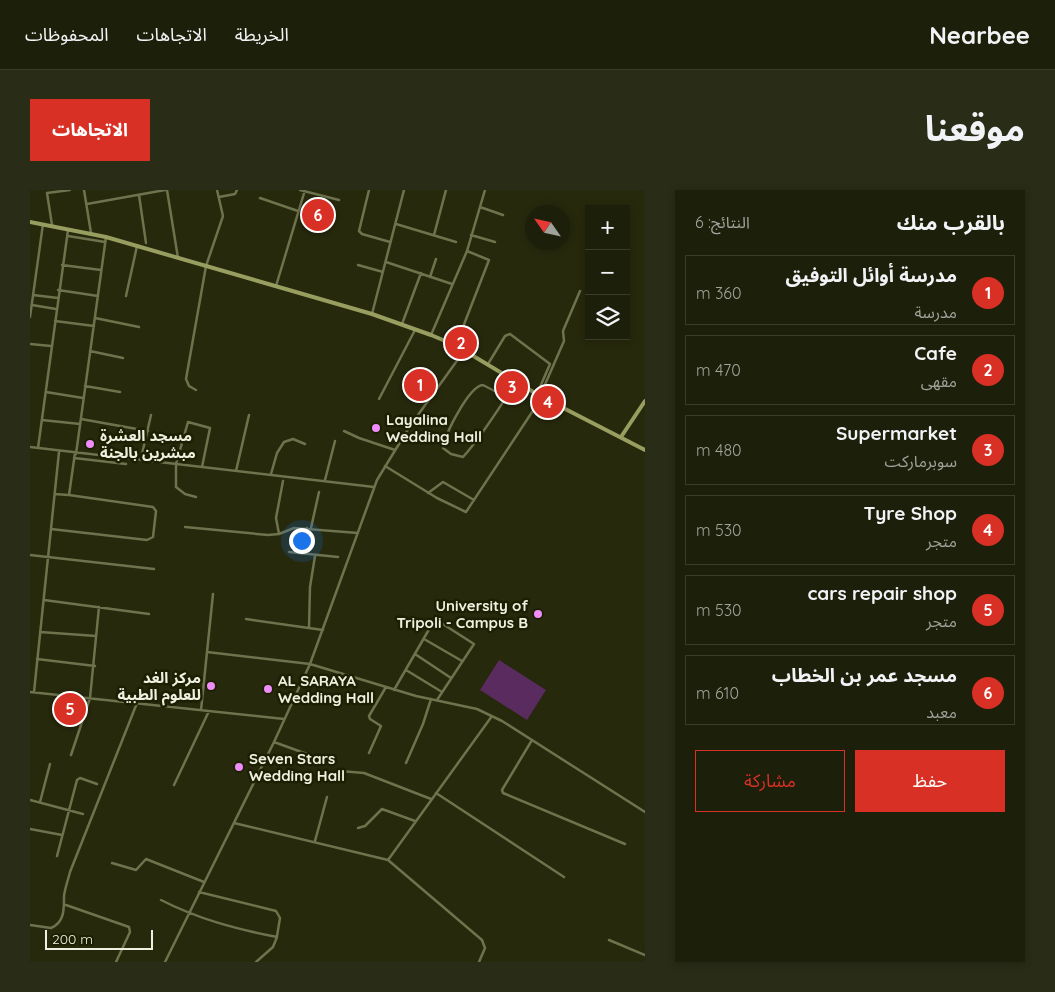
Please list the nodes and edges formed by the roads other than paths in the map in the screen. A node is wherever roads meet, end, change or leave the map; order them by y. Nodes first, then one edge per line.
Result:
1 (70, 190) edge
2 (84, 190) edge
3 (135, 190) edge
4 (166, 190) edge
5 (217, 190) edge
6 (237, 190) edge
7 (300, 190) edge
8 (369, 190) edge
9 (404, 190) edge
10 (446, 190) edge
11 (485, 190) edge
12 (304, 191) edge
13 (137, 195) junction
14 (219, 197) junction
15 (260, 198) dead end
16 (339, 200) dead end
17 (87, 204) junction
18 (480, 207) junction
19 (298, 211) junction
20 (503, 215) dead end
21 (30, 222) edge
22 (43, 224) junction
23 (396, 224) junction
24 (52, 225) junction
25 (69, 228) junction
26 (91, 233) junction
27 (434, 235) junction
28 (471, 235) junction
29 (68, 236) junction
30 (106, 237) junction
31 (106, 242) junction
32 (390, 242) junction
33 (456, 242) dead end
34 (495, 242) dead end
35 (146, 243) dead end
36 (137, 246) junction
37 (467, 251) junction
38 (178, 258) junction
39 (436, 258) dead end
40 (386, 262) junction
41 (62, 265) junction
42 (358, 265) dead end
43 (206, 266) junction
44 (101, 270) junction
45 (383, 272) junction
46 (421, 273) junction
47 (430, 277) junction
48 (452, 284) junction
49 (276, 286) junction
50 (58, 290) junction
51 (580, 291) dead end
52 (33, 295) junction
53 (98, 296) junction
54 (126, 296) dead end
55 (58, 298) junction
56 (32, 305) junction
57 (56, 309) junction
58 (372, 314) junction
59 (30, 317) edge
60 (95, 318) junction
61 (55, 321) junction
62 (402, 324) junction
63 (94, 326) junction
64 (139, 327) dead end
65 (416, 329) junction
66 (431, 334) junction
67 (30, 344) edge
68 (51, 346) junction
69 (455, 346) junction
70 (90, 351) junction
71 (464, 351) junction
72 (122, 358) dead end
73 (488, 364) junction
74 (517, 381) junction
75 (85, 386) junction
76 (196, 390) dead end
77 (46, 392) junction
78 (120, 392) dead end
79 (540, 396) junction
80 (83, 398) junction
81 (506, 398) junction
82 (379, 399) dead end
83 (644, 403) edge
84 (150, 415) dead end
85 (249, 415) dead end
86 (81, 419) junction
87 (42, 420) junction
88 (80, 424) junction
89 (148, 431) junction
90 (344, 431) dead end
91 (621, 437) junction
92 (335, 441) dead end
93 (305, 444) dead end
94 (30, 447) edge
95 (38, 448) junction
96 (395, 450) junction
97 (645, 450) edge
98 (59, 452) junction
99 (75, 454) junction
100 (142, 454) dead end
101 (74, 458) junction
102 (126, 464) dead end
103 (176, 464) junction
104 (385, 466) junction
105 (202, 467) junction
106 (236, 471) junction
107 (271, 474) junction
108 (325, 480) junction
109 (283, 481) dead end
110 (374, 487) junction
111 (319, 492) dead end
112 (428, 493) junction
113 (55, 494) junction
114 (69, 495) junction
115 (196, 497) dead end
116 (474, 500) junction
117 (185, 526) dead end
118 (307, 528) junction
119 (311, 528) junction
120 (51, 529) junction
121 (358, 533) junction
122 (279, 534) junction
123 (305, 543) dead end
124 (289, 552) dead end
125 (30, 555) edge
126 (315, 556) junction
127 (338, 557) dead end
128 (48, 558) junction
129 (154, 569) dead end
130 (213, 594) dead end
131 (44, 600) junction
132 (99, 607) junction
133 (149, 614) dead end
134 (246, 619) dead end
135 (309, 628) junction
136 (323, 630) junction
137 (40, 632) junction
138 (96, 636) junction
139 (424, 639) junction
140 (207, 652) junction
141 (415, 654) junction
142 (37, 659) junction
143 (462, 661) junction
144 (310, 664) junction
145 (94, 666) junction
146 (406, 670) junction
147 (451, 678) junction
148 (386, 687) junction
149 (394, 690) junction
150 (30, 692) edge
151 (34, 692) junction
152 (442, 692) junction
153 (90, 698) junction
154 (430, 699) junction
155 (437, 700) junction
156 (137, 703) junction
157 (201, 710) junction
158 (209, 711) junction
159 (492, 716) junction
160 (284, 719) junction
161 (532, 740) junction
162 (274, 742) junction
163 (369, 753) dead end
164 (71, 755) dead end
165 (318, 758) dead end
166 (406, 763) dead end
167 (50, 764) dead end
168 (340, 770) dead end
169 (97, 784) dead end
170 (174, 786) dead end
171 (436, 793) junction
172 (327, 797) dead end
173 (431, 799) junction
174 (30, 800) edge
175 (40, 802) junction
176 (69, 809) junction
177 (645, 812) edge
178 (83, 814) dead end
179 (415, 821) junction
180 (234, 823) junction
181 (358, 828) dead end
182 (30, 829) edge
183 (62, 835) junction
184 (315, 841) junction
185 (625, 844) dead end
186 (57, 856) dead end
187 (388, 860) junction
188 (112, 863) dead end
189 (564, 877) dead end
190 (204, 882) junction
191 (199, 892) junction
192 (161, 900) dead end
193 (66, 905) junction
194 (188, 914) junction
195 (30, 925) edge
196 (277, 937) junction
197 (609, 940) dead end
198 (645, 955) edge
199 (116, 962) edge
200 (165, 962) edge
201 (256, 962) edge
202 (479, 962) edge

1 - 24 street
2 - 17 street
3 - 13 street
4 - 13 street
4 - 38 street
5 - 14 street
6 - 14 street
7 - 12 street
8 - 32 street
9 - 23 street
10 - 27 street
11 - 18 street
12 - 16 street
12 - 19 street
13 - 17 street
13 - 35 street
14 - 43 street
15 - 19 street
17 - 26 street
18 - 20 street
18 - 28 street
19 - 49 street
21 - 22 street
22 - 24 street
22 - 52 street
23 - 27 street
23 - 32 street
24 - 25 street
25 - 26 street
25 - 29 street
26 - 30 street
27 - 33 street
28 - 34 street
28 - 37 street
29 - 31 street
29 - 41 street
30 - 31 street
30 - 36 street
31 - 44 street
32 - 40 street
36 - 38 street
36 - 54 street
37 - 48 street
37 - 69 street
38 - 43 street
39 - 47 street
40 - 45 street
40 - 46 street
41 - 44 street
41 - 50 street
42 - 45 street
43 - 49 street
43 - 76 street
44 - 53 street
45 - 58 street
46 - 47 street
46 - 62 street
47 - 48 street
48 - 66 street
49 - 58 street
50 - 53 street
50 - 55 street
51 - 79 street
52 - 55 street
52 - 56 street
53 - 60 street
55 - 57 street
56 - 57 street
56 - 59 street
57 - 61 street
58 - 62 street
60 - 63 street
60 - 64 street
61 - 63 street
61 - 68 street
62 - 65 street
63 - 70 street
65 - 66 street
65 - 82 street
66 - 69 street
67 - 68 street
68 - 77 street
69 - 71 street
70 - 72 street
70 - 75 street
71 - 73 street
71 - 96 street
73 - 74 street
73 - 79 street
74 - 79 street
74 - 81 street
75 - 78 street
75 - 80 street
77 - 80 street
77 - 87 street
79 - 91 street
79 - 116 street
80 - 86 street
81 - 81 street
83 - 91 street
84 - 89 street
85 - 106 street
86 - 88 street
86 - 89 street
87 - 88 street
87 - 95 street
88 - 99 street
89 - 100 street
90 - 96 street
91 - 97 street
92 - 108 street
93 - 107 street
94 - 95 street
95 - 98 street
96 - 104 street
98 - 99 street
98 - 113 street
99 - 101 street
99 - 103 street
101 - 102 street
101 - 114 street
103 - 105 street
103 - 105 street
103 - 115 street
104 - 110 street
104 - 112 street
105 - 106 street
106 - 107 street
107 - 108 street
108 - 110 street
109 - 122 street
110 - 121 street
111 - 119 street
112 - 116 street
112 - 116 street
113 - 114 street
113 - 120 street
114 - 120 street
117 - 122 street
118 - 119 street
118 - 122 street
118 - 123 street
119 - 121 street
120 - 128 street
121 - 136 street
124 - 126 street
125 - 128 street
126 - 127 street
126 - 135 street
128 - 129 street
128 - 131 street
130 - 140 street
131 - 132 street
131 - 137 street
132 - 133 street
132 - 138 street
134 - 135 street
135 - 136 street
136 - 144 street
137 - 138 street
137 - 142 street
138 - 145 street
139 - 141 street
139 - 143 street
139 - 143 street
140 - 144 street
140 - 157 street
141 - 146 street
141 - 147 street
142 - 145 street
142 - 151 street
143 - 147 street
144 - 148 street
144 - 160 street
145 - 153 street
146 - 149 street
146 - 152 street
147 - 152 street
148 - 149 street
148 - 163 street
149 - 154 street
150 - 151 street
151 - 153 street
152 - 155 street
153 - 156 street
153 - 164 street
154 - 155 street
154 - 166 street
155 - 159 street
156 - 157 street
156 - 193 street
157 - 158 street
158 - 160 street
158 - 170 street
159 - 161 street
159 - 171 street
160 - 162 street
161 - 177 street
161 - 185 street
162 - 165 street
162 - 180 street
167 - 175 street
168 - 173 street
169 - 176 street
171 - 173 street
171 - 189 street
172 - 184 street
173 - 179 street
174 - 175 street
175 - 176 street
176 - 178 street
176 - 183 street
179 - 181 street
179 - 187 street
180 - 184 street
180 - 190 street
182 - 183 street
183 - 186 street
184 - 187 street
187 - 202 street
188 - 190 street
190 - 191 street
191 - 194 street
191 - 196 street
192 - 194 street
193 - 195 street
193 - 199 street
194 - 196 street
194 - 200 street
196 - 201 street
197 - 198 street

